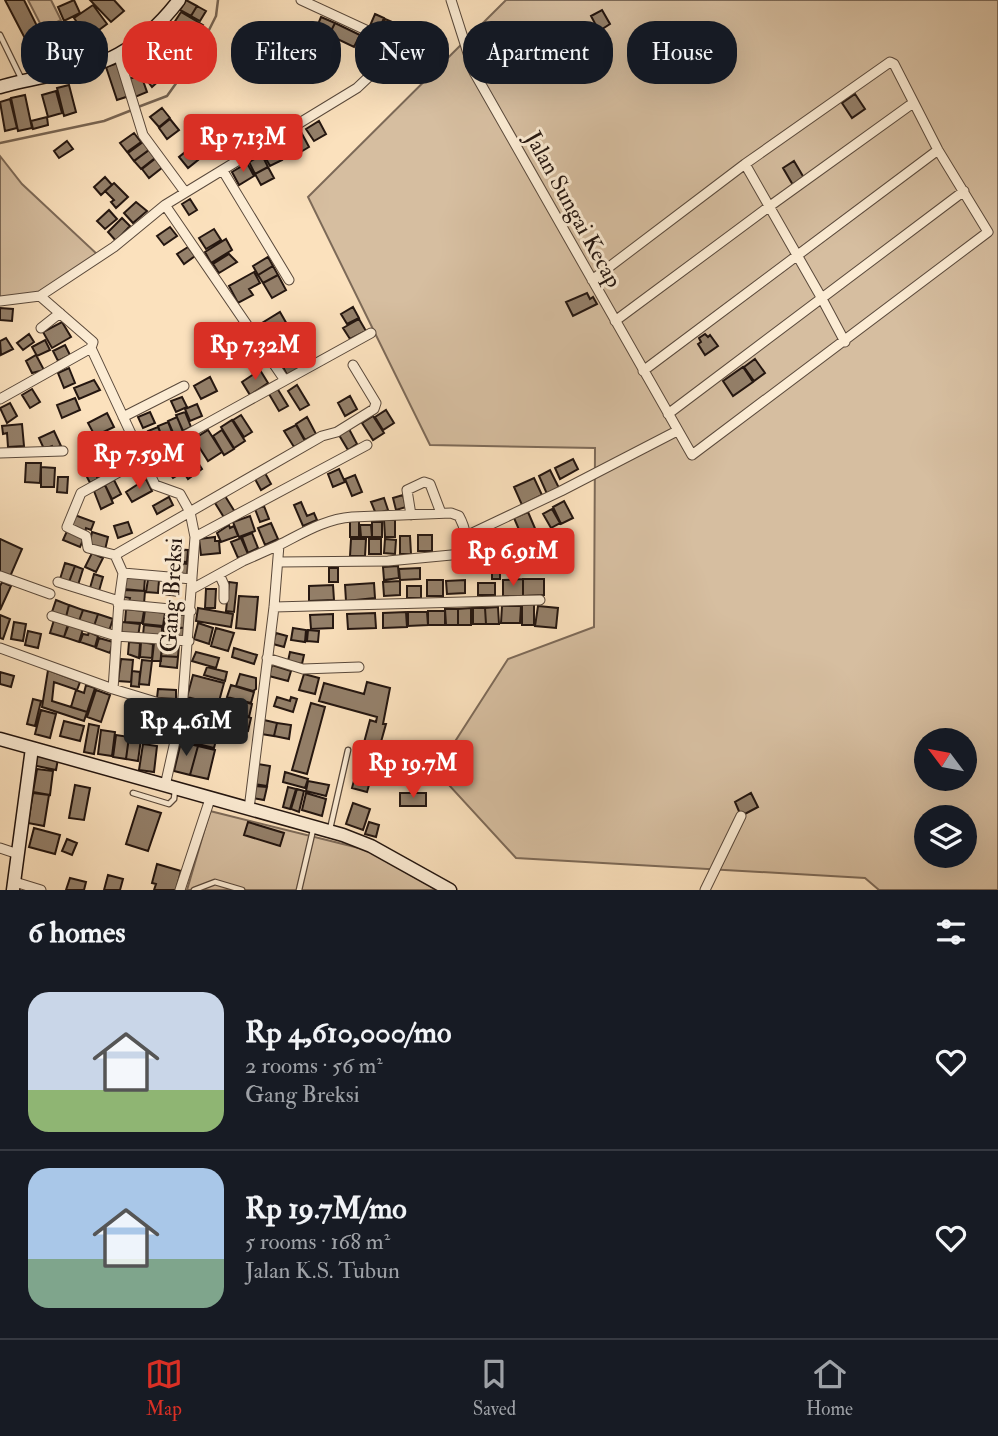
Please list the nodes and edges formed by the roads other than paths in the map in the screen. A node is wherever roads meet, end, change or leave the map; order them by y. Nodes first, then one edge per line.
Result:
1 (301, 0) edge
2 (451, 0) edge
3 (176, 1) edge
4 (355, 25) edge
5 (0, 35) edge
6 (118, 54) junction
7 (108, 57) edge
8 (21, 78) edge
9 (21, 80) edge
10 (361, 84) edge
11 (0, 87) edge
12 (914, 103) junction
13 (938, 150) junction
14 (745, 164) junction
15 (223, 171) junction
16 (964, 191) junction
17 (185, 192) junction
18 (165, 205) junction
19 (769, 206) junction
20 (797, 256) junction
21 (289, 280) dead end
22 (592, 280) junction
23 (40, 296) junction
24 (821, 297) junction
25 (0, 301) edge
26 (60, 313) junction
27 (615, 321) junction
28 (41, 328) dead end
29 (371, 333) dead end
30 (845, 342) junction
31 (91, 348) junction
32 (354, 365) dead end
33 (643, 372) junction
34 (284, 379) junction
35 (184, 386) dead end
36 (0, 399) edge
37 (668, 414) junction
38 (123, 417) junction
39 (677, 431) junction
40 (367, 445) dead end
41 (63, 451) dead end
42 (0, 453) edge
43 (142, 460) junction
44 (190, 512) junction
45 (441, 513) junction
46 (411, 515) junction
47 (466, 536) junction
48 (195, 537) junction
49 (279, 545) junction
50 (115, 555) junction
51 (279, 562) junction
52 (123, 573) junction
53 (0, 576) edge
54 (220, 576) junction
55 (58, 582) dead end
56 (192, 584) junction
57 (50, 594) dead end
58 (224, 599) dead end
59 (540, 600) dead end
60 (118, 602) junction
61 (274, 607) junction
62 (191, 611) junction
63 (52, 616) dead end
64 (116, 636) junction
65 (189, 641) junction
66 (0, 648) edge
67 (267, 658) junction
68 (359, 667) dead end
69 (113, 689) junction
70 (182, 710) junction
71 (0, 739) edge
72 (32, 748) junction
73 (348, 750) dead end
74 (170, 787) junction
75 (134, 793) dead end
76 (210, 799) junction
77 (249, 809) junction
78 (741, 816) dead end
79 (314, 825) junction
80 (330, 830) junction
81 (0, 849) edge
82 (18, 854) junction
83 (14, 886) edge
84 (41, 890) edge
85 (180, 890) edge
86 (194, 890) edge
87 (242, 890) edge
88 (299, 890) edge
89 (450, 890) edge
90 (705, 890) edge

1 - 4 street
2 - 22 street, Jalan Sungai Kecap
3 - 6 street
5 - 8 lane
6 - 7 street
6 - 17 street
9 - 11 street
10 - 15 street
12 - 13 street
12 - 14 street
12 - 19 street
13 - 16 street
13 - 20 street
14 - 19 street
14 - 22 street
15 - 17 street
15 - 21 street
16 - 24 street
16 - 30 street
17 - 18 street
18 - 23 street
18 - 34 street
19 - 20 street
19 - 27 street
20 - 24 street
20 - 33 street
22 - 27 street, Jalan Sungai Kecap
23 - 25 street
23 - 26 street, Gang Breksi
24 - 30 street
24 - 37 street
26 - 28 street
26 - 31 street, Gang Breksi
27 - 33 street, Jalan Sungai Kecap
29 - 34 street
30 - 39 street
31 - 36 street
31 - 38 street, Gang Breksi
32 - 44 street
33 - 37 street, Jalan Sungai Kecap
34 - 43 street
35 - 38 street
37 - 39 street, Jalan Sungai Kecap
38 - 43 street, Gang Breksi
39 - 47 street
40 - 48 street
41 - 42 street
43 - 44 street, Gang Breksi
43 - 50 street
44 - 48 street, Gang Breksi
44 - 50 street
45 - 46 street
45 - 46 street
45 - 47 street
46 - 49 street
47 - 51 street
48 - 56 street, Gang Breksi
49 - 51 street
49 - 54 street
50 - 52 street
51 - 61 street
52 - 56 street
52 - 60 street
53 - 57 street
54 - 56 street
54 - 58 street
55 - 60 street
56 - 62 street, Gang Breksi
59 - 61 street
60 - 62 street
60 - 64 street
61 - 67 street
62 - 65 street, Gang Breksi
63 - 64 street
64 - 65 street
64 - 69 street
65 - 70 street, Gang Breksi
66 - 69 street
67 - 68 street
67 - 77 street
69 - 70 street
70 - 74 street, Gang Breksi
71 - 72 street
72 - 74 street
72 - 82 street
73 - 80 lane
74 - 75 lane
74 - 76 street
76 - 77 street
76 - 85 street
77 - 79 street
78 - 90 street
79 - 80 street
79 - 88 lane
80 - 89 street
81 - 82 street
82 - 83 street
83 - 84 street
86 - 87 lane

